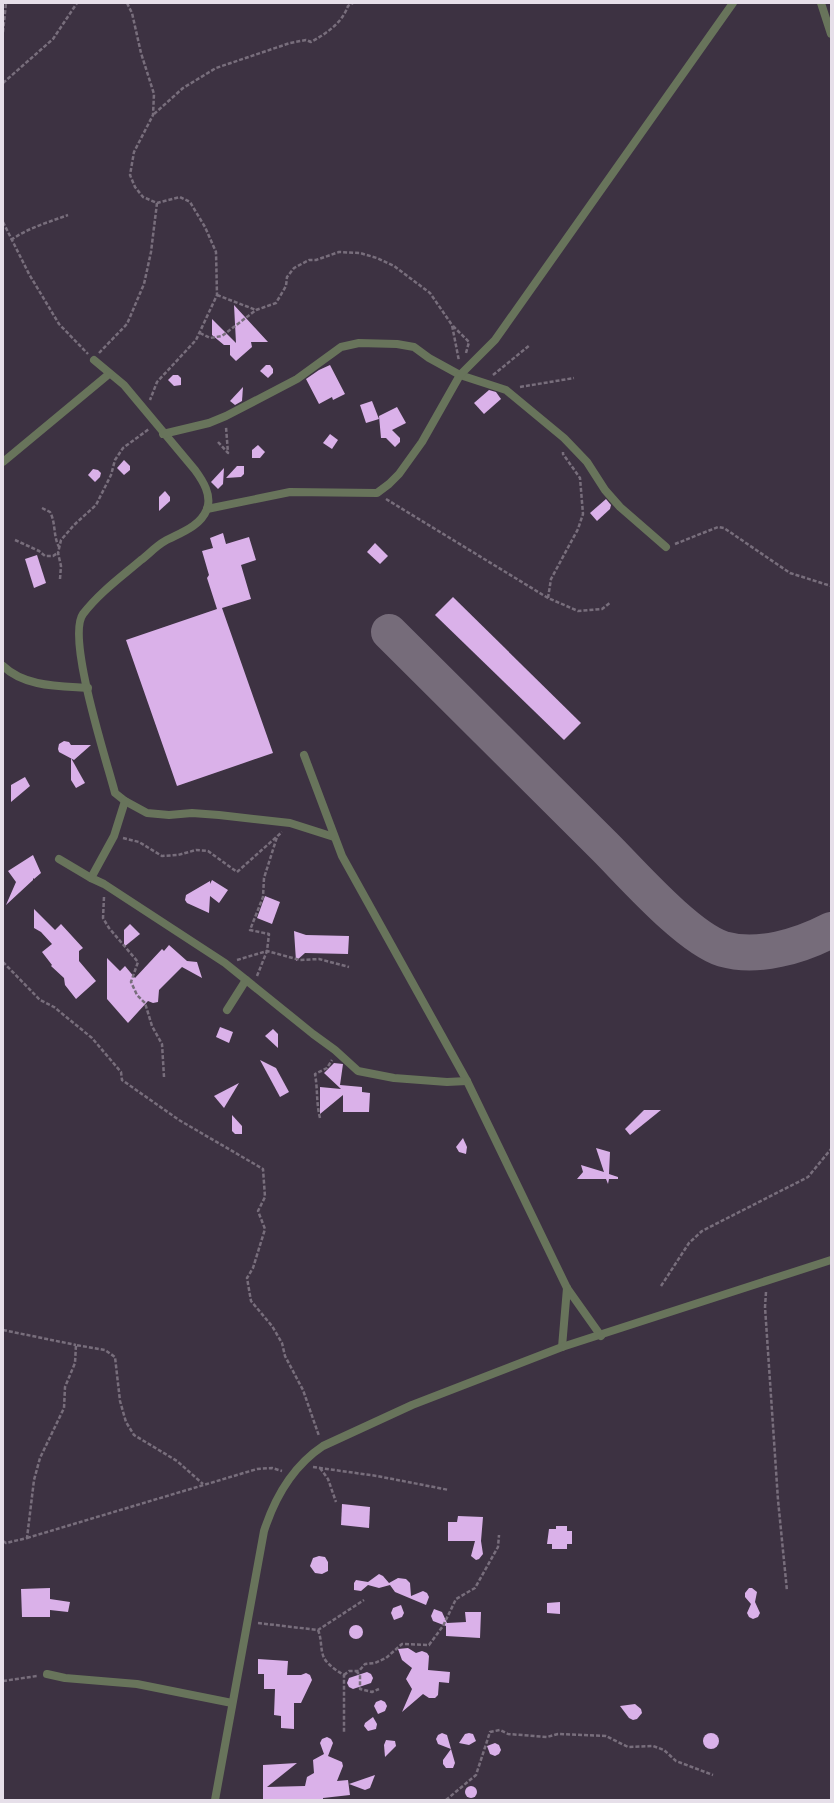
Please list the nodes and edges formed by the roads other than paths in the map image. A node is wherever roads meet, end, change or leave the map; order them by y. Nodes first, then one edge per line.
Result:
1 (733, 3) edge
2 (821, 3) edge
3 (831, 34) edge
4 (94, 360) road end
5 (109, 374) junction
6 (460, 375) junction
7 (163, 434) junction
8 (3, 462) edge
9 (207, 509) junction
10 (666, 547) road end
11 (3, 666) edge
12 (88, 688) junction
13 (304, 755) dead end
14 (125, 801) junction
15 (334, 837) junction
16 (59, 859) dead end
17 (91, 878) junction
18 (246, 980) junction
19 (227, 1010) dead end
20 (467, 1081) junction
21 (831, 1260) edge
22 (567, 1288) junction
23 (601, 1336) junction
24 (562, 1347) junction
25 (47, 1674) road end
26 (232, 1703) junction
27 (214, 1800) edge

1 - 6 street
2 - 3 street
4 - 5 street
5 - 7 street
5 - 8 street
6 - 7 street
6 - 9 street
6 - 10 street
7 - 9 street
9 - 12 street
11 - 12 street
12 - 14 street
13 - 15 street
14 - 15 street
14 - 17 street
15 - 20 street
16 - 17 street
17 - 18 street
18 - 19 street
18 - 20 street
20 - 22 street
21 - 23 street
22 - 23 street
22 - 24 street
23 - 24 street
24 - 26 street
25 - 26 street
26 - 27 street

